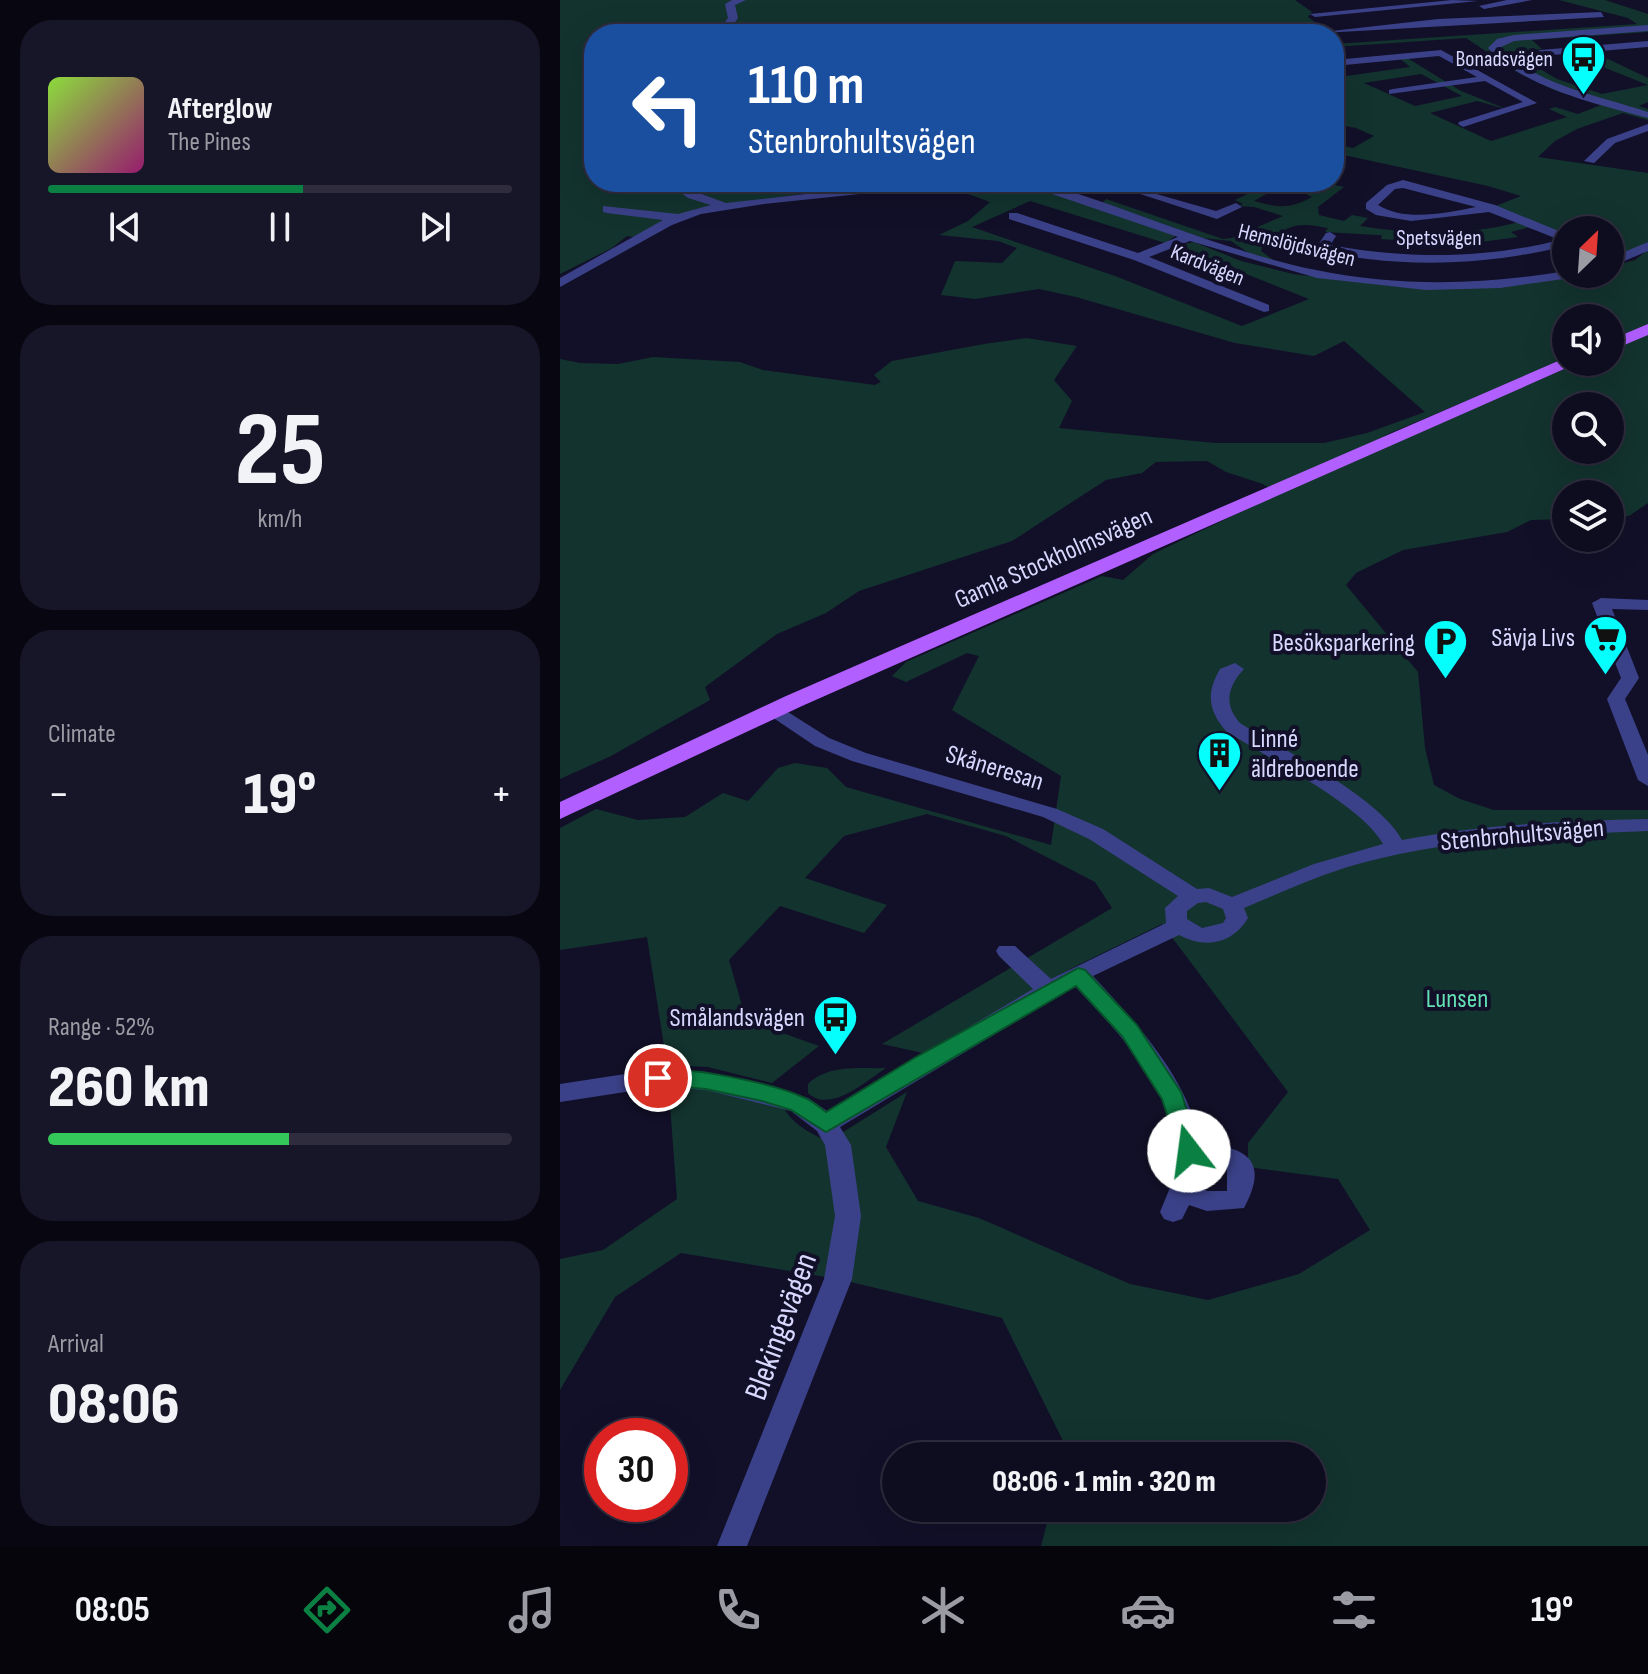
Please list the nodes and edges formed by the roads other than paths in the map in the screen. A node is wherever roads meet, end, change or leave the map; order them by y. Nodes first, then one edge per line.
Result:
1 (741, 0) edge
2 (1472, 0) edge
3 (1527, 0) edge
4 (1484, 6) junction
5 (1315, 14) dead end
6 (1601, 15) dead end
7 (1505, 19) junction
8 (728, 24) edge
9 (1648, 28) edge
10 (1344, 31) edge
11 (1597, 31) junction
12 (1531, 36) junction
13 (1648, 44) edge
14 (1619, 46) junction
15 (1540, 53) dead end
16 (1344, 62) edge
17 (1527, 72) junction
18 (1484, 79) junction
19 (1393, 92) dead end
20 (1648, 115) edge
21 (1463, 124) dead end
22 (1648, 127) edge
23 (1616, 129) dead end
24 (1629, 133) junction
25 (1648, 140) edge
26 (1590, 161) dead end
27 (687, 192) edge
28 (857, 192) edge
29 (1056, 192) edge
30 (1116, 192) edge
31 (1155, 192) edge
32 (1092, 203) junction
33 (725, 207) junction
34 (1236, 207) dead end
35 (1491, 208) junction
36 (607, 209) dead end
37 (1013, 216) dead end
38 (677, 218) junction
39 (1552, 234) edge
40 (1191, 236) junction
41 (1330, 236) dead end
42 (1552, 243) edge
43 (1648, 246) edge
44 (1624, 255) edge
45 (1138, 257) junction
46 (1552, 276) edge
47 (560, 283) edge
48 (1264, 308) dead end
49 (1648, 329) edge
50 (1624, 340) edge
51 (1552, 370) edge
52 (1648, 605) edge
53 (1235, 669) dead end
54 (773, 711) junction
55 (1648, 780) edge
56 (560, 811) edge
57 (1648, 825) edge
58 (1396, 848) junction
59 (1193, 896) junction
60 (1232, 905) junction
61 (1180, 925) junction
62 (1007, 951) dead end
63 (1078, 975) junction
64 (1050, 991) junction
65 (560, 1093) edge
66 (826, 1124) junction
67 (1189, 1151) junction
68 (732, 1546) edge

1 - 8 street
2 - 4 street
2 - 5 street
3 - 4 street
4 - 7 street
6 - 7 street
7 - 10 street
7 - 12 street
9 - 11 street
11 - 12 street
11 - 14 street
12 - 17 street
13 - 14 street
14 - 15 street
16 - 18 street
17 - 18 street
17 - 20 street
18 - 19 street
18 - 21 street
22 - 24 street
23 - 24 street
24 - 25 street
24 - 26 street
27 - 33 street
28 - 33 street
29 - 32 street, Hemslöjdsvägen
30 - 32 street
31 - 34 street
32 - 40 street, Hemslöjdsvägen
33 - 38 street
35 - 35 street
35 - 39 street
36 - 38 street
37 - 45 street, Kardvägen
38 - 47 street
40 - 45 street, Kardvägen
40 - 46 street, Hemslöjdsvägen
41 - 42 street, Spetsvägen
43 - 44 street
45 - 48 street, Kardvägen
49 - 50 main road
51 - 54 main road, Gamla Stockholmsvägen
52 - 55 street
53 - 58 street
54 - 56 main road, Gamla Stockholmsvägen
54 - 59 street, Skåneresan
57 - 58 street, Stenbrohultsvägen
58 - 60 street, Stenbrohultsvägen
59 - 60 street
59 - 61 street
60 - 61 street
61 - 63 street
62 - 64 street
63 - 64 street
63 - 67 street
64 - 66 street
65 - 66 street
66 - 68 street, Blekingevägen
67 - 67 street

